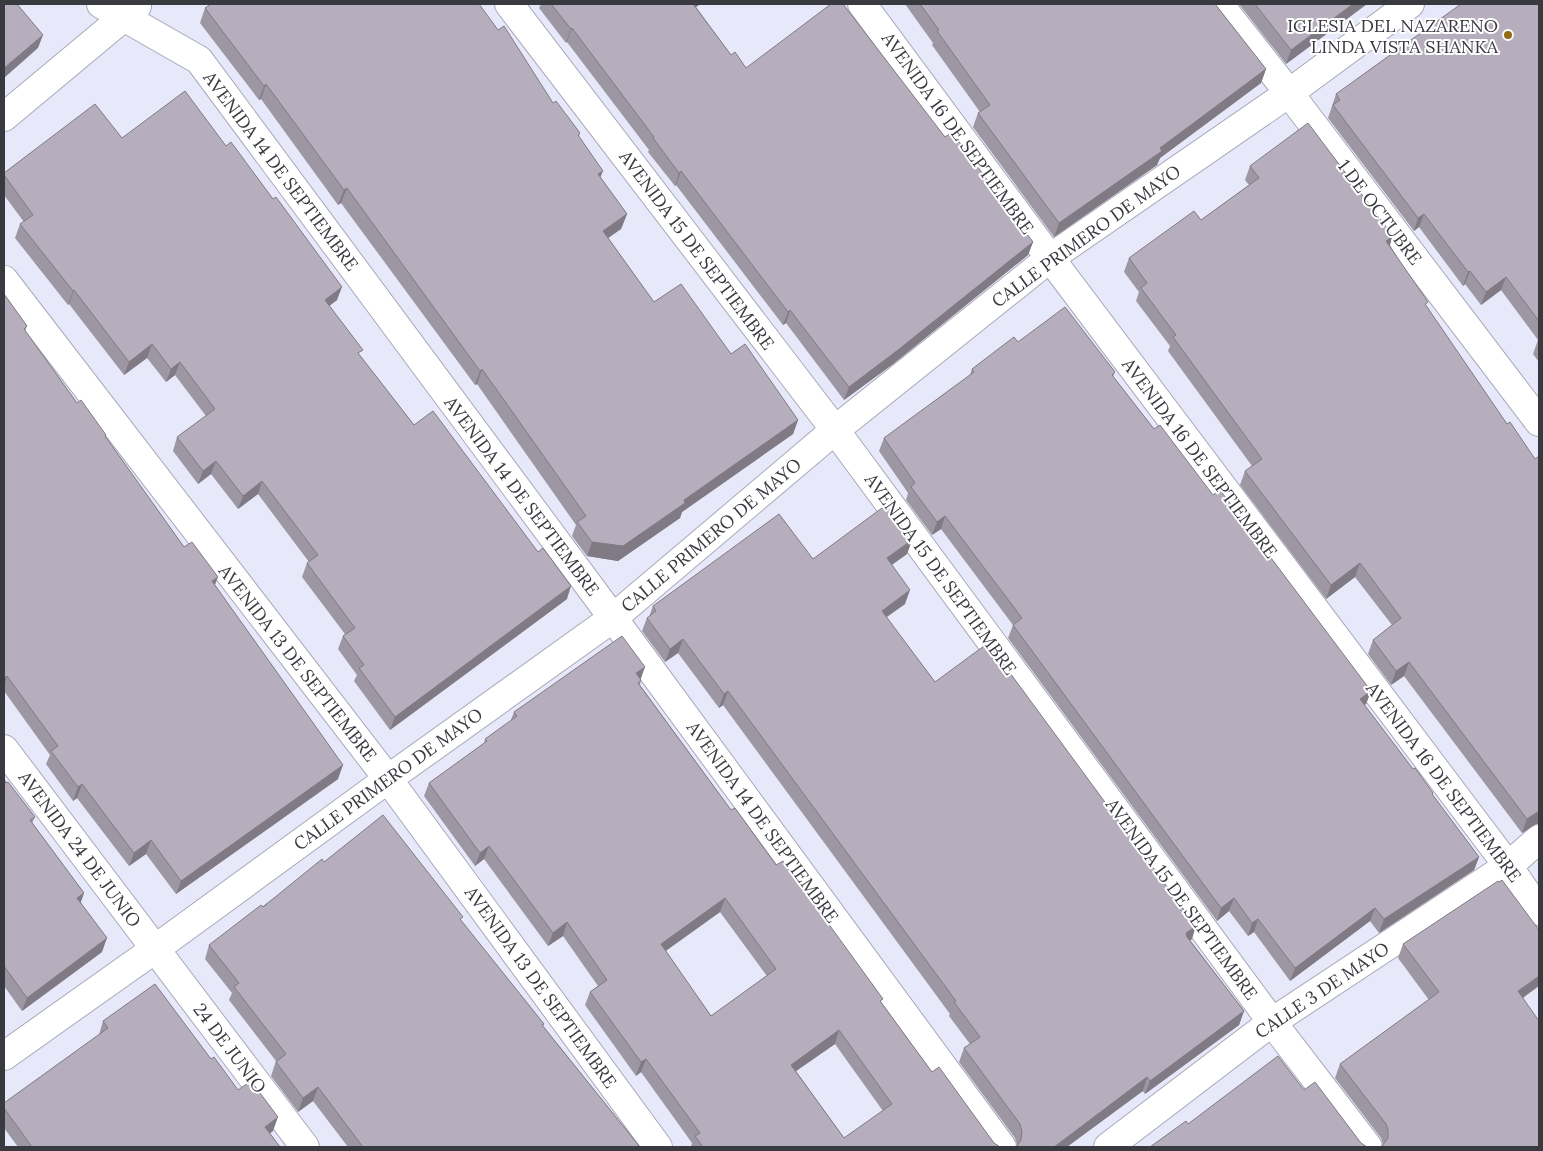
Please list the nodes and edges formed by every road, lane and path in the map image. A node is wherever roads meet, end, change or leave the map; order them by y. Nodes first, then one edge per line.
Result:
1 (101, 4) edge
2 (509, 4) edge
3 (862, 4) edge
4 (1219, 4) edge
5 (1410, 4) edge
6 (132, 10) edge
7 (1289, 92) junction
8 (4, 117) edge
9 (1050, 258) junction
10 (4, 280) edge
11 (1539, 422) edge
12 (835, 430) junction
13 (613, 618) junction
14 (4, 749) edge
15 (388, 779) junction
16 (1539, 839) edge
17 (1508, 866) junction
18 (1539, 911) edge
19 (156, 949) junction
20 (1272, 1022) junction
21 (4, 1056) edge
22 (305, 1147) edge
23 (658, 1147) edge
24 (1002, 1147) edge
25 (1108, 1147) edge
26 (1368, 1147) edge

1 - 6 street, AVENIDA 14 DE SEPTIEMBRE
2 - 12 street, AVENIDA 15 DE SEPTIEMBRE
3 - 9 street, AVENIDA 16 DE SEPTIEMBRE
4 - 7 street, 1 DE OCTUBRE
5 - 7 street, CALLE PRIMERO DE MAYO
6 - 8 street
6 - 13 street, AVENIDA 14 DE SEPTIEMBRE
7 - 9 street, CALLE PRIMERO DE MAYO
7 - 11 street, 1 DE OCTUBRE
9 - 12 street, CALLE PRIMERO DE MAYO
9 - 17 street, AVENIDA 16 DE SEPTIEMBRE
10 - 15 street, AVENIDA 13 DE SEPTIEMBRE
12 - 13 street, CALLE PRIMERO DE MAYO
12 - 20 street, AVENIDA 15 DE SEPTIEMBRE
13 - 15 street, CALLE PRIMERO DE MAYO
13 - 24 street, AVENIDA 14 DE SEPTIEMBRE
14 - 19 street, AVENIDA 24 DE JUNIO
15 - 19 street, CALLE PRIMERO DE MAYO
15 - 23 street, AVENIDA 13 DE SEPTIEMBRE
16 - 17 street, CALLE 3 DE MAYO
17 - 18 street, AVENIDA 16 DE SEPTIEMBRE
17 - 20 street, CALLE 3 DE MAYO
19 - 21 street, CALLE PRIMERO DE MAYO
19 - 22 street, 24 DE JUNIO
20 - 25 street, CALLE 3 DE MAYO
20 - 26 street, AVENIDA 15 DE SEPTIEMBRE

